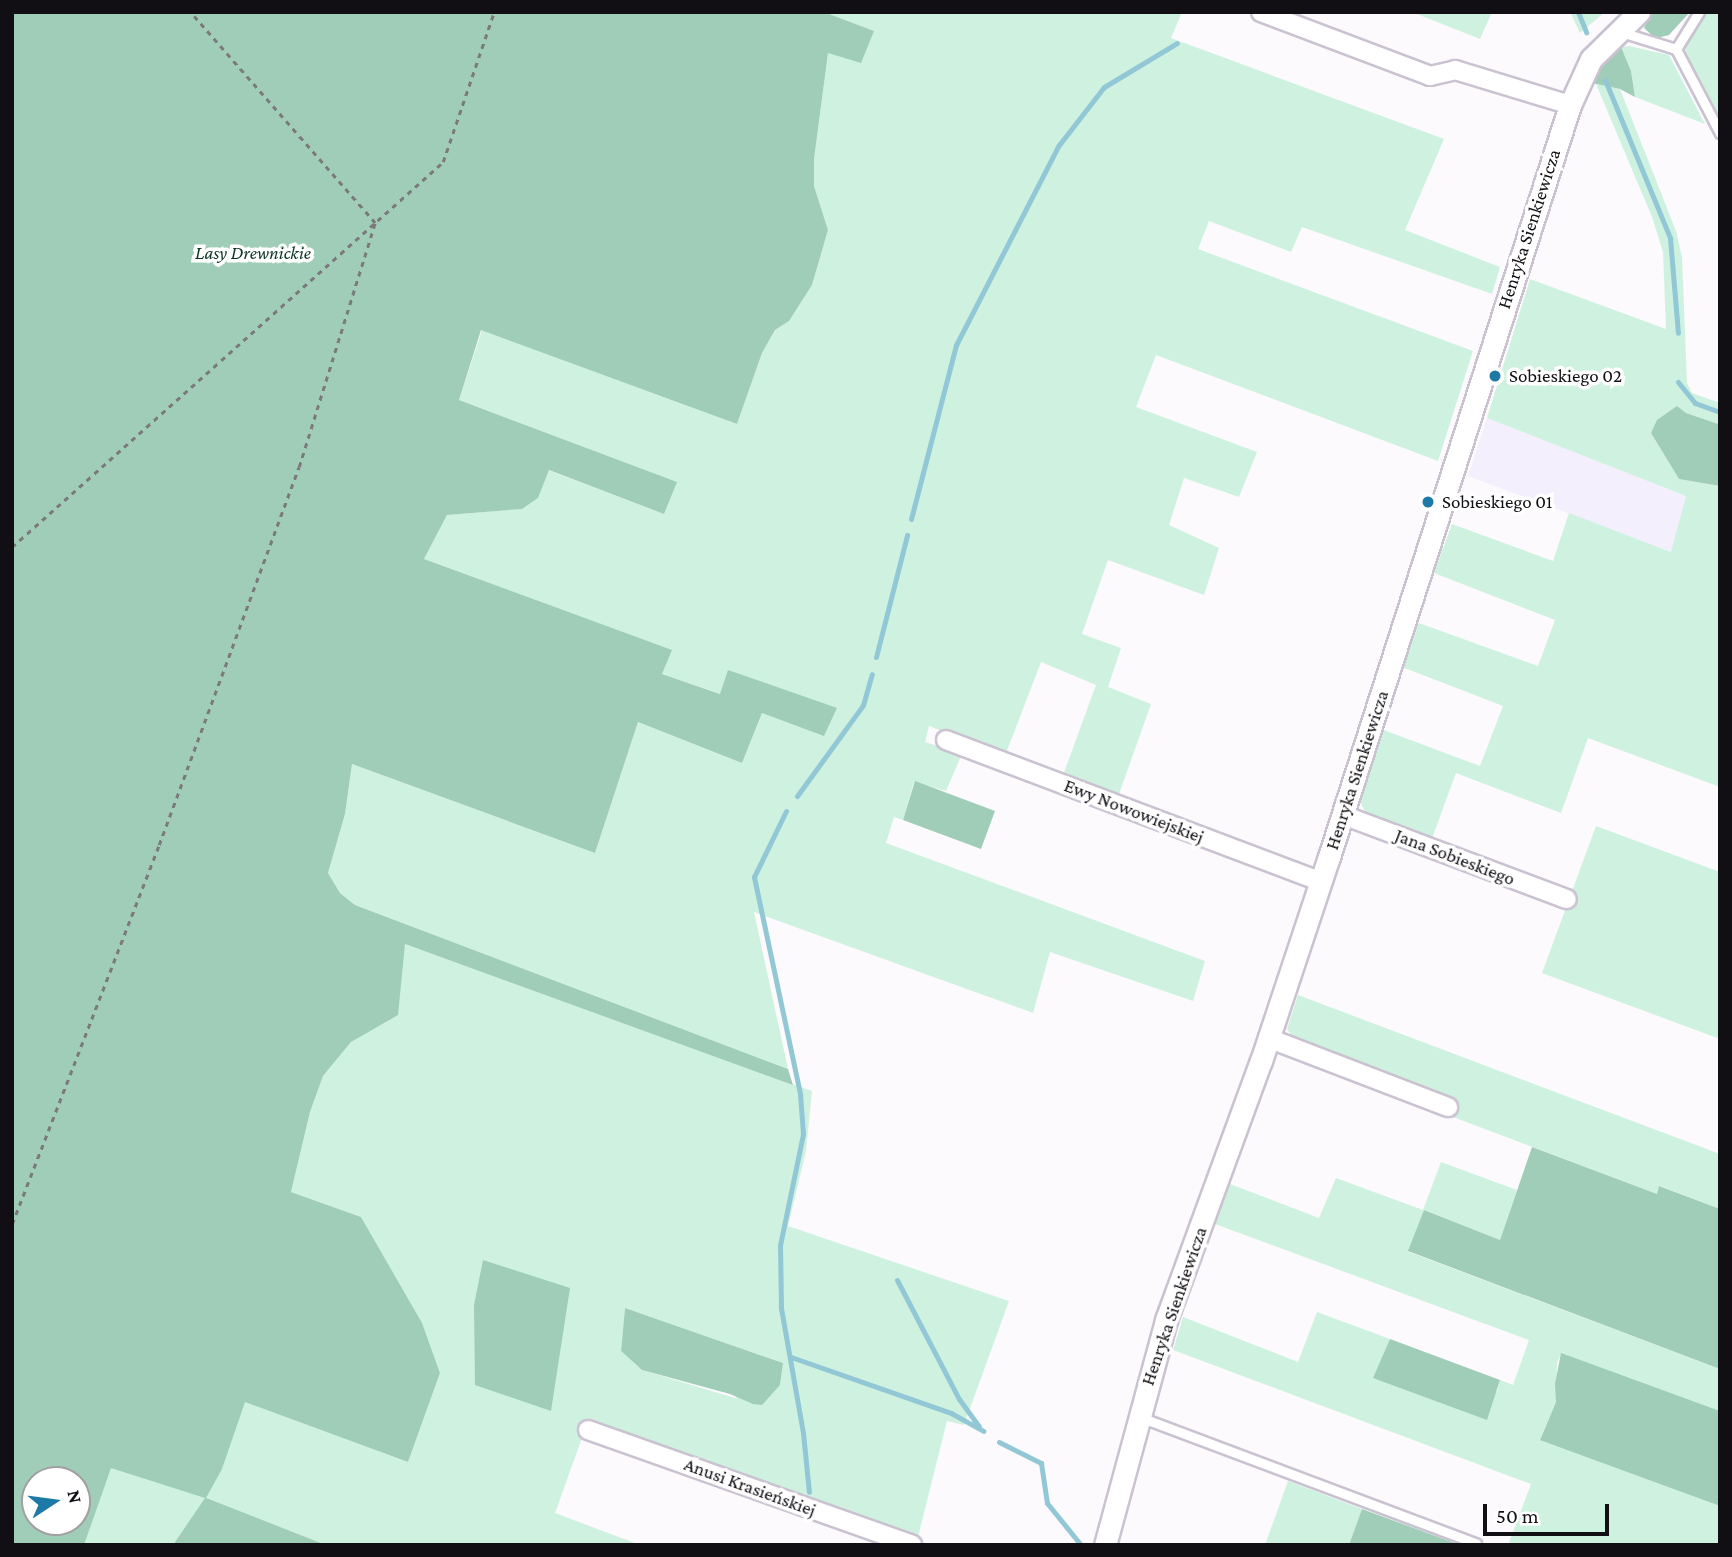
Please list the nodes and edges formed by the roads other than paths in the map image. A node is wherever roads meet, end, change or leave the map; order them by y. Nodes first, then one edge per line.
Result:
1 (1261, 12) edge
2 (1639, 12) edge
3 (1699, 12) edge
4 (1619, 32) junction
5 (1676, 48) junction
6 (1570, 104) junction
7 (1720, 133) edge
8 (946, 740) dead end
9 (1343, 815) junction
10 (1321, 882) junction
11 (1567, 899) dead end
12 (1268, 1038) junction
13 (1448, 1107) dead end
14 (1138, 1416) junction
15 (588, 1430) dead end
16 (1476, 1544) edge
17 (912, 1545) edge
18 (1105, 1545) edge

1 - 6 street
2 - 4 street, Henryka Sienkiewicza
3 - 5 lane
4 - 5 lane
4 - 6 street, Henryka Sienkiewicza
5 - 7 lane
6 - 9 street, Henryka Sienkiewicza
8 - 10 street, Ewy Nowowiejskiej
9 - 10 street, Henryka Sienkiewicza
9 - 11 street, Jana Sobieskiego
10 - 12 street, Henryka Sienkiewicza
12 - 13 street
12 - 14 street, Henryka Sienkiewicza
14 - 16 lane
14 - 18 street, Henryka Sienkiewicza
15 - 17 street, Anusi Krasieńskiej

